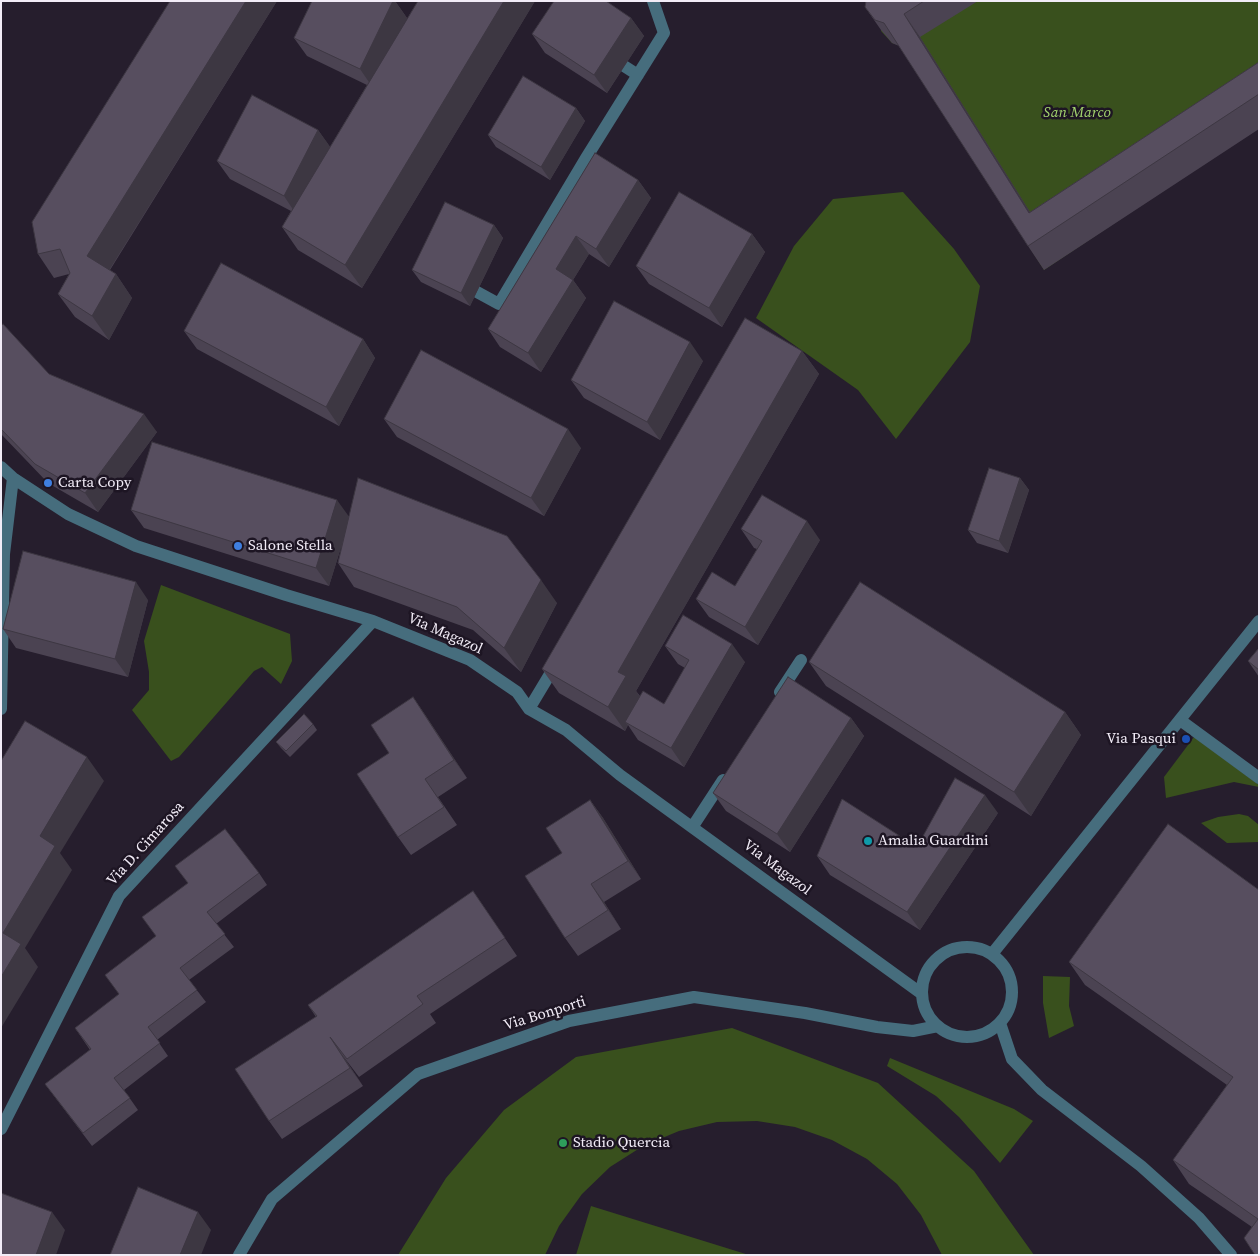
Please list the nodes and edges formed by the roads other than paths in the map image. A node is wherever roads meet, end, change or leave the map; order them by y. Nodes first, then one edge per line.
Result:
1 (653, 1) edge
2 (624, 66) dead end
3 (638, 75) junction
4 (477, 292) dead end
5 (1, 467) edge
6 (14, 478) junction
7 (1259, 620) edge
8 (373, 621) junction
9 (564, 651) edge
10 (801, 660) dead end
11 (774, 702) edge
12 (1, 709) edge
13 (529, 709) junction
14 (1180, 720) junction
15 (730, 768) edge
16 (1259, 778) edge
17 (692, 826) junction
18 (992, 954) junction
19 (922, 994) junction
20 (1000, 1023) junction
21 (938, 1026) junction
22 (1, 1129) edge
23 (239, 1255) edge
24 (1231, 1255) edge

1 - 3 street
2 - 3 street
3 - 4 street
5 - 6 street, Via Magazol
6 - 8 street, Via Magazol
6 - 12 street
7 - 14 street
8 - 13 street, Via Magazol
8 - 22 street, Via D. Cimarosa
9 - 13 street
10 - 11 street
13 - 17 street, Via Magazol
14 - 16 street
14 - 18 street
15 - 17 street
17 - 19 street, Via Magazol
18 - 19 street
18 - 20 street
19 - 21 street
20 - 21 street
20 - 24 street
21 - 23 street, Via Bonporti

